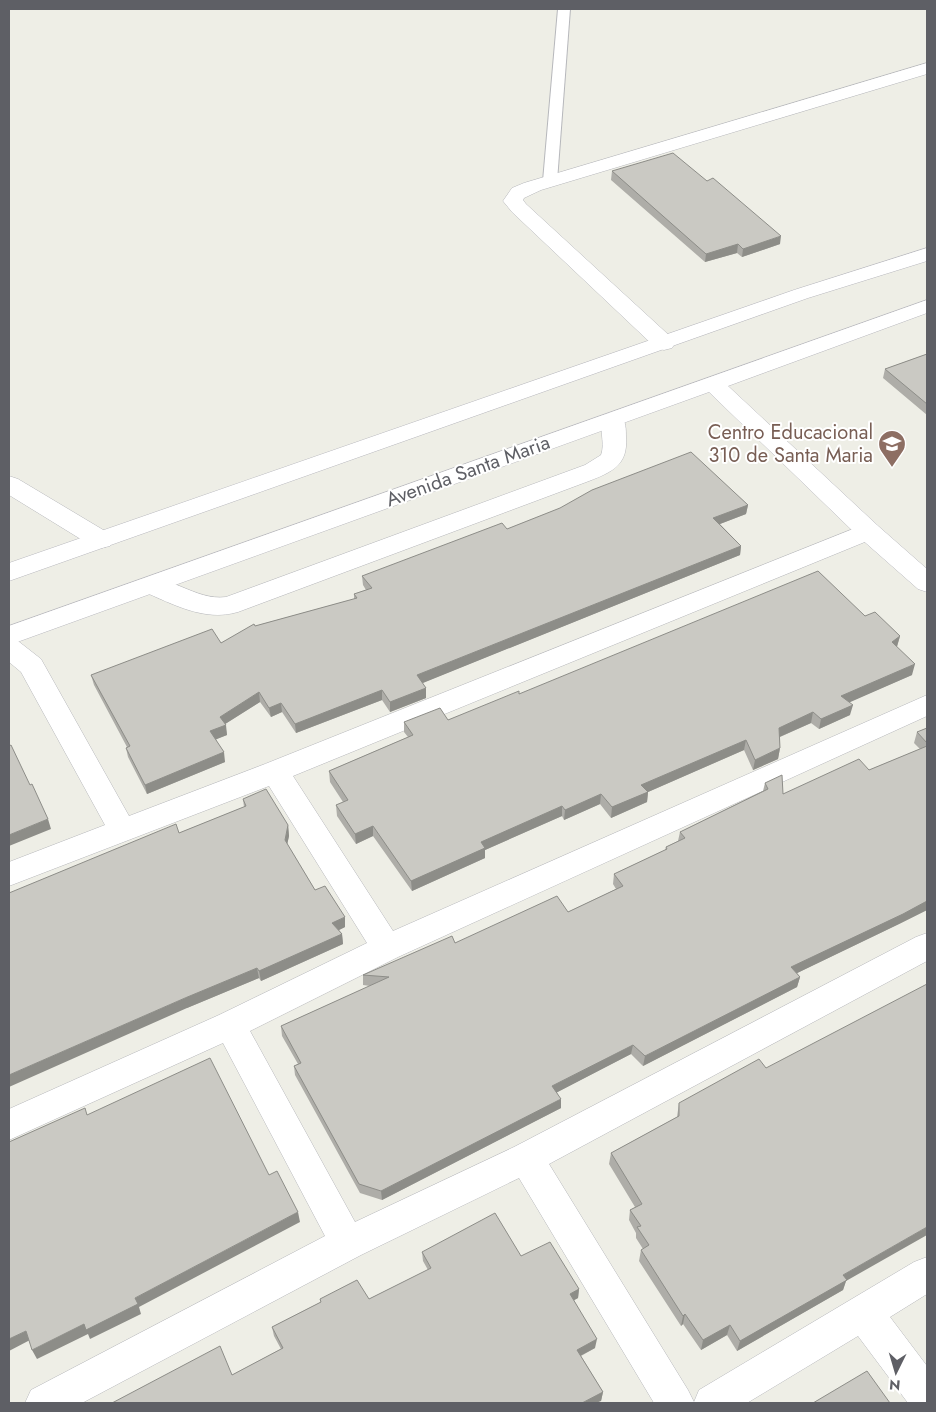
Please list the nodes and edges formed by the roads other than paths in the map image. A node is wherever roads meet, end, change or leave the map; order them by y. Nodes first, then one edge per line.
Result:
1 (564, 9) edge
2 (927, 68) edge
3 (550, 181) junction
4 (926, 255) edge
5 (927, 306) edge
6 (664, 342) junction
7 (713, 384) junction
8 (613, 420) junction
9 (9, 484) edge
10 (868, 531) junction
11 (101, 540) junction
12 (9, 572) edge
13 (927, 583) edge
14 (151, 585) junction
15 (9, 636) edge
16 (9, 648) edge
17 (927, 704) edge
18 (276, 772) junction
19 (122, 829) junction
20 (9, 874) edge
21 (927, 946) edge
22 (388, 948) junction
23 (230, 1025) junction
24 (9, 1125) edge
25 (526, 1158) junction
26 (348, 1244) junction
27 (927, 1274) edge
28 (864, 1313) junction
29 (927, 1397) edge
30 (44, 1403) edge
31 (675, 1403) edge
32 (712, 1403) edge

1 - 3 lane
2 - 3 street
3 - 6 street
4 - 6 street
5 - 7 street, Avenida Santa Maria
6 - 11 street
7 - 8 street, Avenida Santa Maria
7 - 10 street
8 - 14 street, Avenida Santa Maria
8 - 14 street
9 - 11 street
10 - 13 street
10 - 18 street
11 - 12 street
14 - 15 street, Avenida Santa Maria
16 - 19 street
17 - 22 street
18 - 19 street
18 - 22 street
19 - 20 street
21 - 25 street
22 - 23 street
23 - 24 street
23 - 26 street
25 - 26 street
25 - 31 street
26 - 30 street
27 - 28 street
28 - 29 street
28 - 32 street

